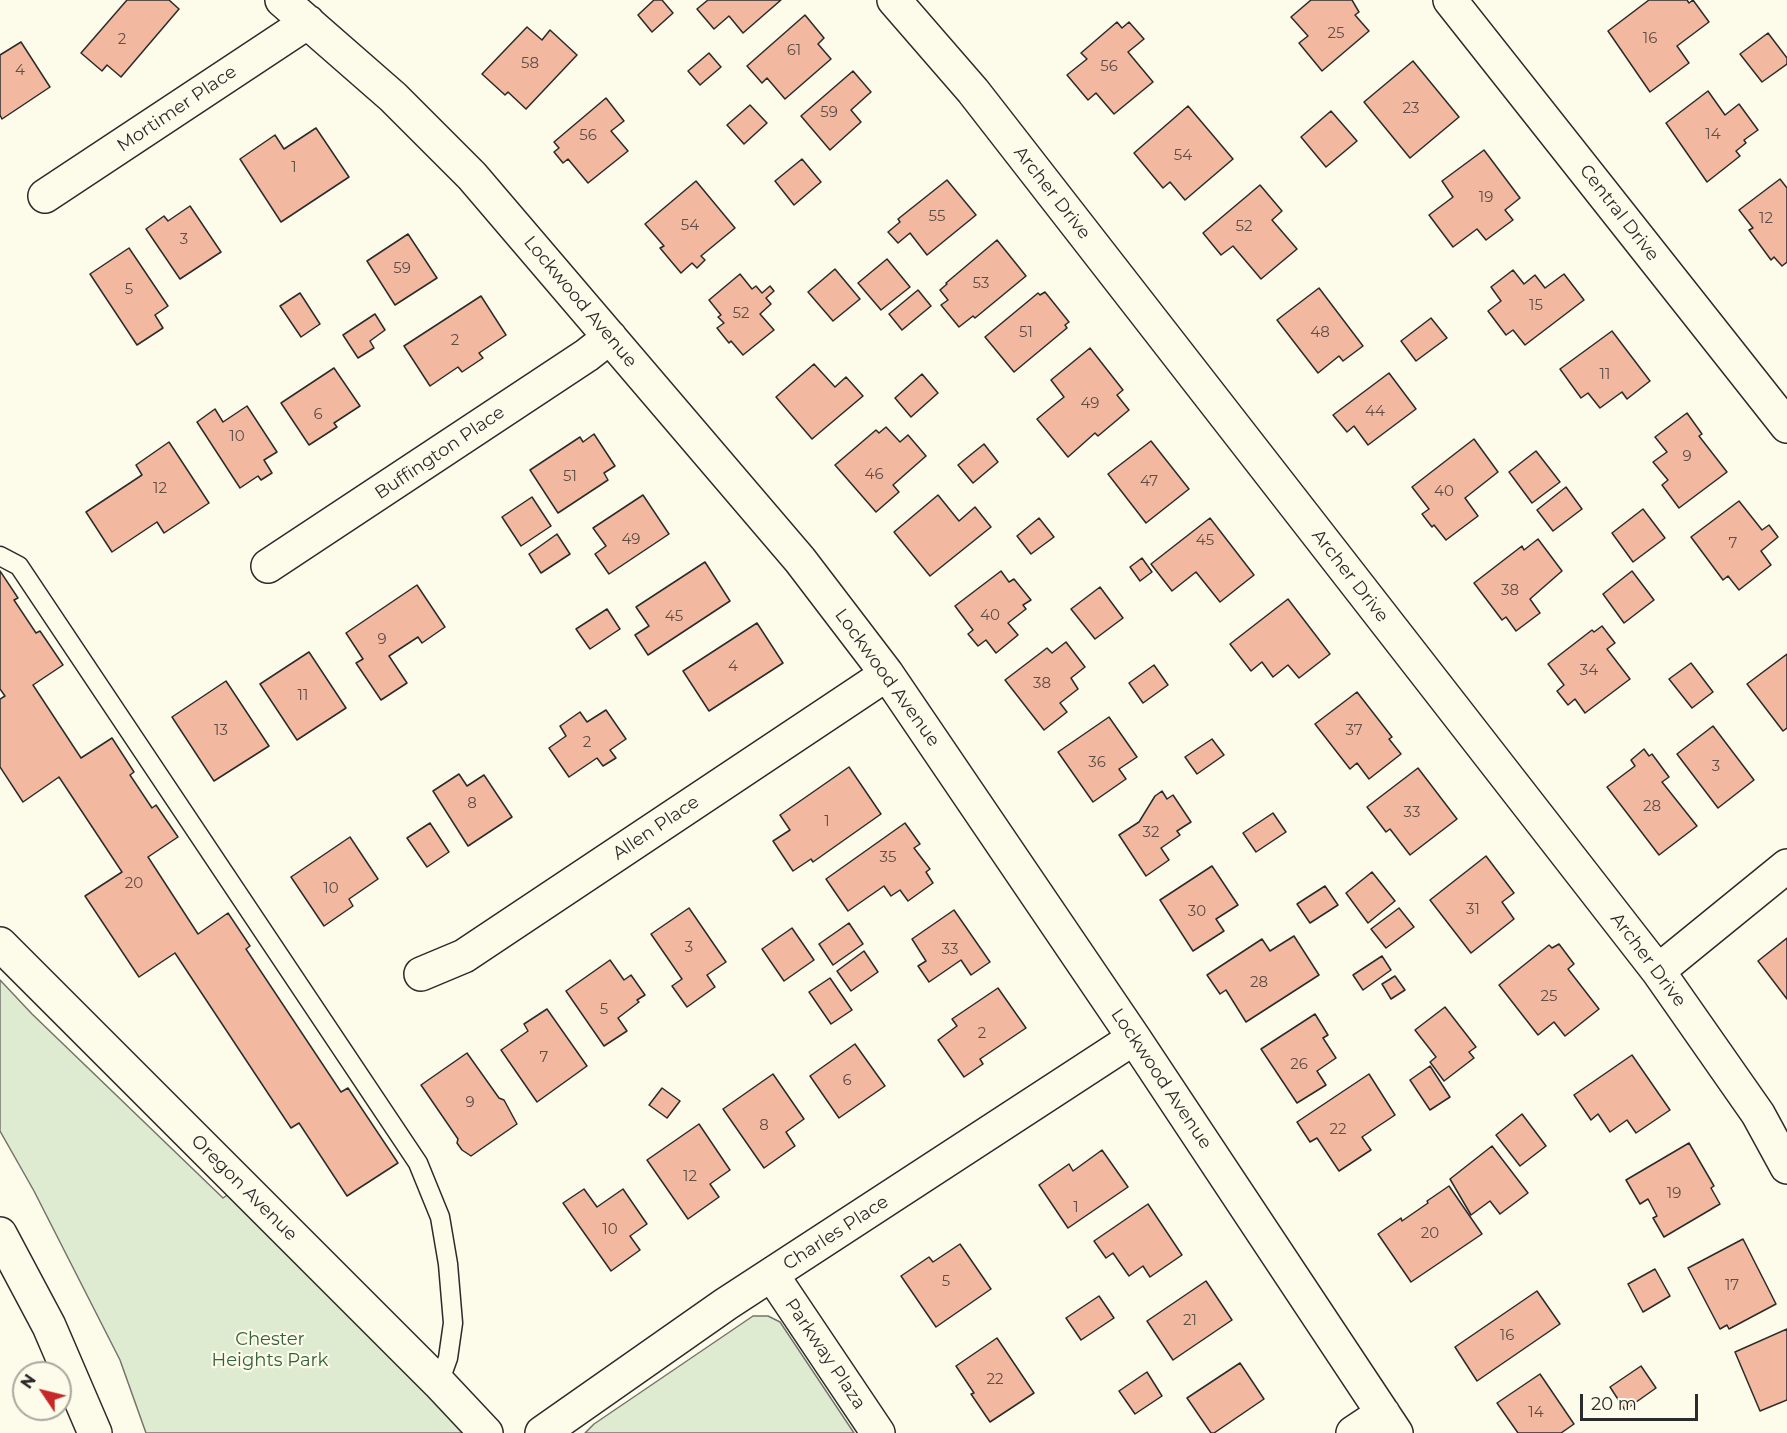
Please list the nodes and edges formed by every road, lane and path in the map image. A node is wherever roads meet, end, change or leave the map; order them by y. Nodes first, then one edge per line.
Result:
1 (282, 0) edge
2 (894, 0) edge
3 (1450, 0) edge
4 (308, 22) junction
5 (45, 196) dead end
6 (609, 337) junction
7 (1787, 426) edge
8 (0, 556) edge
9 (268, 566) dead end
10 (887, 674) junction
11 (1787, 866) edge
12 (0, 944) edge
13 (1658, 971) junction
14 (421, 974) dead end
15 (1134, 1038) junction
16 (1787, 1167) edge
17 (0, 1234) edge
18 (772, 1275) junction
19 (439, 1383) junction
20 (1390, 1423) edge
21 (95, 1433) edge
22 (486, 1433) edge
23 (542, 1433) edge
24 (879, 1433) edge
25 (1353, 1433) edge

1 - 4 main road, Lockwood Avenue
2 - 13 main road, Archer Drive
3 - 7 main road, Central Drive
4 - 5 main road, Mortimer Place
4 - 6 main road, Lockwood Avenue
6 - 9 main road, Buffington Place
6 - 10 main road, Lockwood Avenue
8 - 19 lane
10 - 14 main road, Allen Place
10 - 15 main road, Lockwood Avenue
11 - 13 main road
12 - 19 main road, Oregon Avenue
13 - 16 main road, Archer Drive
15 - 18 main road, Charles Place
15 - 20 main road, Lockwood Avenue
17 - 21 main road
18 - 23 main road, Charles Place
18 - 24 main road, Parkway Plaza
19 - 22 main road, Oregon Avenue
20 - 25 main road

